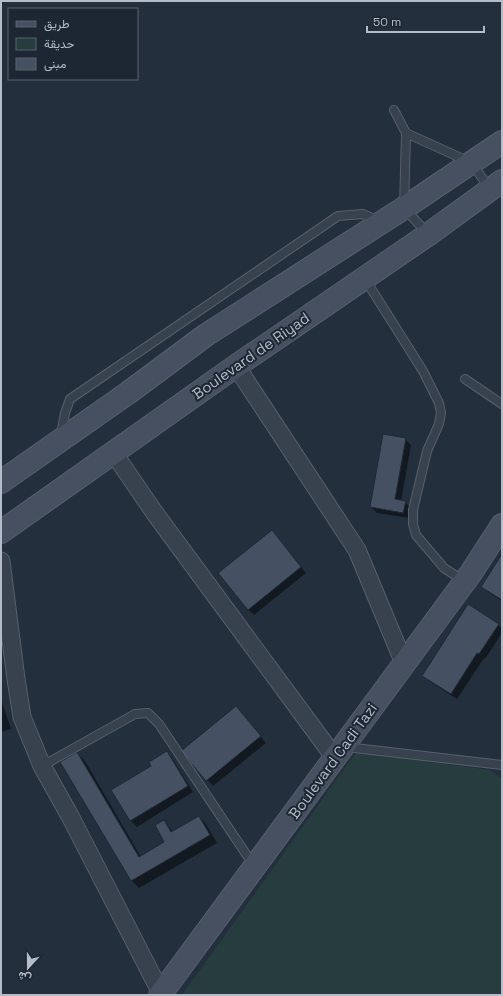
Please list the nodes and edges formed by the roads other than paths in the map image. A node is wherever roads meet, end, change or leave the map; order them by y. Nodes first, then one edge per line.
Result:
1 (394, 110) dead end
2 (406, 132) junction
3 (502, 142) edge
4 (472, 163) junction
5 (496, 185) edge
6 (404, 208) junction
7 (382, 222) junction
8 (429, 234) junction
9 (365, 278) junction
10 (236, 366) junction
11 (465, 379) dead end
12 (502, 404) edge
13 (60, 440) junction
14 (113, 452) junction
15 (1, 482) edge
16 (502, 525) edge
17 (1, 532) edge
18 (1, 561) edge
19 (464, 582) junction
20 (404, 663) junction
21 (340, 752) junction
22 (502, 765) edge
23 (42, 766) junction
24 (255, 866) junction
25 (160, 994) edge

1 - 2 lane
2 - 4 lane
2 - 6 lane
3 - 4 main road
4 - 5 lane
4 - 6 main road
5 - 8 main road, Boulevard de Riyad
6 - 7 main road
6 - 8 lane
7 - 13 main road
7 - 13 lane
8 - 9 main road, Boulevard de Riyad
9 - 10 main road, Boulevard de Riyad
9 - 19 lane
10 - 14 main road, Boulevard de Riyad
10 - 20 street
11 - 12 lane
13 - 15 main road
14 - 17 main road, Boulevard de Riyad
14 - 21 street
16 - 19 main road, Boulevard Cadi Tazi
18 - 23 street
19 - 20 main road, Boulevard Cadi Tazi
20 - 21 main road, Boulevard Cadi Tazi
21 - 22 lane
21 - 24 main road, Boulevard Cadi Tazi
23 - 24 lane
23 - 25 street
24 - 25 main road, Boulevard Cadi Tazi

